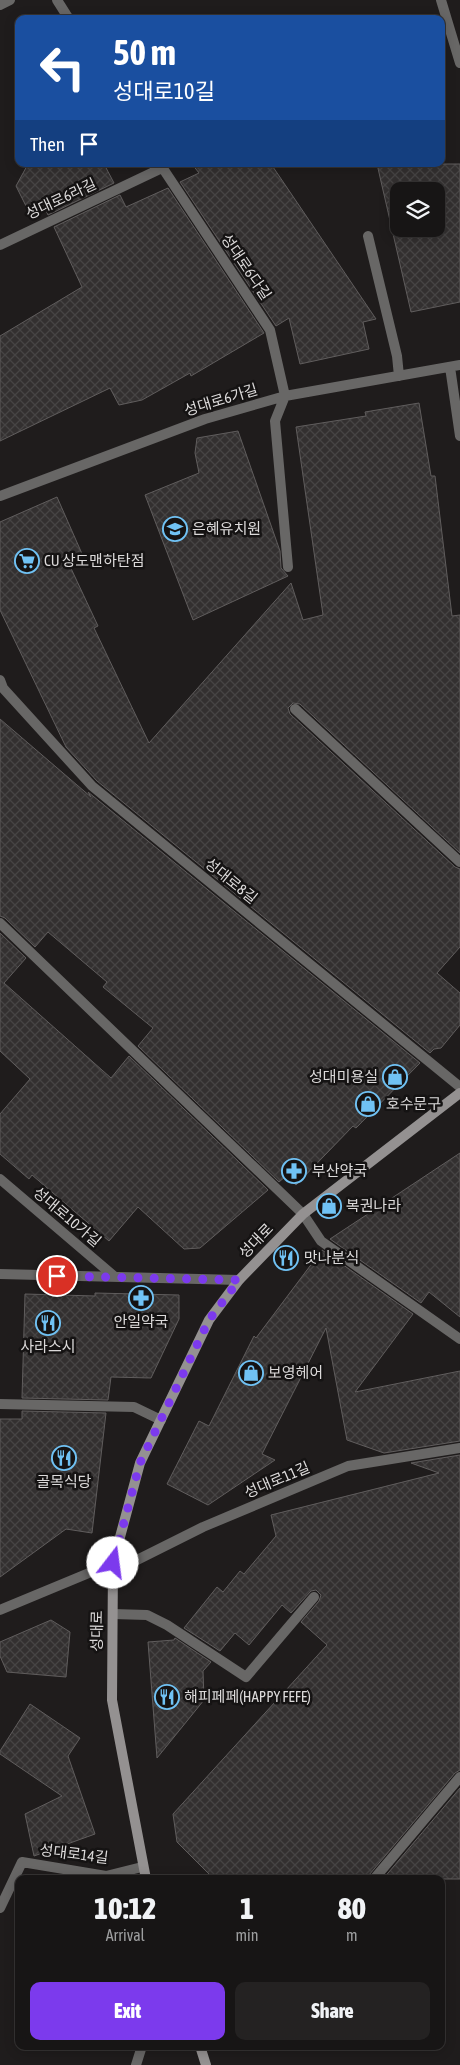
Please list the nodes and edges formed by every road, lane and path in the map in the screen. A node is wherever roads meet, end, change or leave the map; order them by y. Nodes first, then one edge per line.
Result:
1 (10, 0) edge
2 (57, 0) edge
3 (441, 0) edge
4 (0, 5) edge
5 (66, 15) edge
6 (460, 63) edge
7 (159, 167) edge
8 (162, 167) edge
9 (368, 236) dead end
10 (0, 245) edge
11 (455, 366) edge
12 (399, 376) junction
13 (285, 396) junction
14 (460, 436) edge
15 (0, 496) edge
16 (288, 567) dead end
17 (0, 680) edge
18 (295, 709) dead end
19 (460, 862) edge
20 (0, 923) edge
21 (460, 1087) edge
22 (460, 1092) edge
23 (0, 1179) edge
24 (304, 1214) junction
25 (0, 1274) edge
26 (115, 1277) junction
27 (239, 1280) junction
28 (460, 1339) edge
29 (0, 1404) edge
30 (161, 1420) junction
31 (460, 1448) edge
32 (113, 1563) junction
33 (314, 1597) dead end
34 (0, 1610) edge
35 (113, 1614) junction
36 (460, 1777) edge
37 (142, 1868) junction
38 (16, 1875) edge
39 (100, 1875) edge
40 (110, 1875) edge
41 (145, 1875) edge
42 (377, 1875) edge
43 (15, 1877) edge
44 (0, 1908) edge
45 (141, 2050) edge
46 (201, 2050) edge
47 (136, 2065) edge
48 (206, 2065) edge

1 - 4 street
2 - 5 street
3 - 6 street
7 - 10 street, 성대로6라길
8 - 13 street, 성대로6다길
9 - 12 street
11 - 12 street, 성대로6가길
11 - 14 street
12 - 13 street, 성대로6가길
13 - 15 street, 성대로6가길
13 - 16 street
17 - 21 street, 성대로8길
18 - 19 street
20 - 24 street
22 - 24 street, 성대로
23 - 26 street, 성대로10가길
24 - 27 street, 성대로
24 - 28 street
25 - 26 street
26 - 27 street
27 - 30 street, 성대로
29 - 30 street
30 - 32 street, 성대로
31 - 32 street, 성대로11길
32 - 34 street, 성대로11길
32 - 35 street, 성대로
33 - 35 street
35 - 37 street, 성대로
36 - 42 street
37 - 40 street, 성대로14길
37 - 41 street, 성대로
38 - 39 street, 성대로14길
43 - 44 street, 성대로14길
45 - 47 street
46 - 48 street

